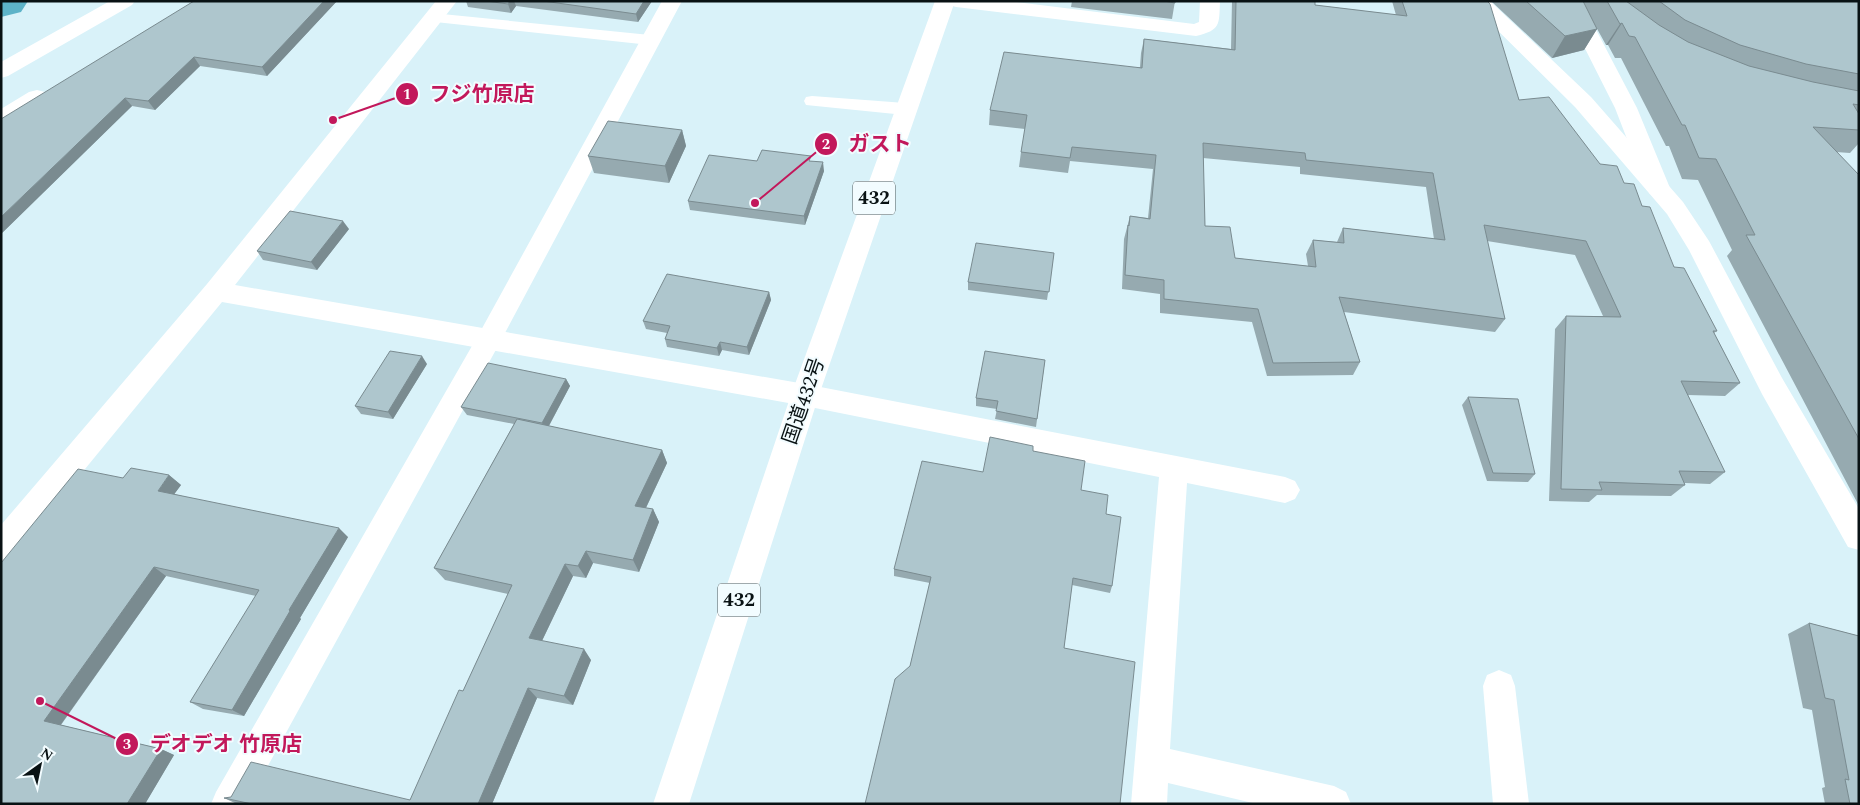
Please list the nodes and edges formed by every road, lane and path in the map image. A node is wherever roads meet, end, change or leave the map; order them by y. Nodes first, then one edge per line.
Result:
1 (125, 1) edge
2 (447, 1) edge
3 (672, 1) edge
4 (945, 1) edge
5 (956, 1) edge
6 (1210, 1) edge
7 (1478, 1) edge
8 (1571, 1) edge
9 (432, 18) junction
10 (650, 40) junction
11 (1, 70) edge
12 (52, 89) edge
13 (812, 101) dead end
14 (906, 109) junction
15 (1, 119) edge
16 (1658, 188) junction
17 (216, 291) junction
18 (489, 339) junction
19 (805, 395) junction
20 (1174, 468) junction
21 (1285, 490) dead end
22 (1859, 537) edge
23 (1, 548) edge
24 (1498, 686) dead end
25 (1152, 762) junction
26 (228, 804) edge
27 (671, 804) edge
28 (1149, 804) edge
29 (1334, 804) edge
30 (1511, 804) edge

1 - 11 main road
2 - 9 main road
3 - 10 main road
4 - 14 main road, 国道432号 / 432
5 - 6 main road
7 - 16 main road
8 - 16 main road
9 - 10 lane
9 - 17 main road
10 - 18 main road
12 - 15 main road
13 - 14 lane
14 - 19 main road, 国道432号 / 432
16 - 22 main road
17 - 18 main road
17 - 23 main road
18 - 19 main road
18 - 26 main road
19 - 20 main road
19 - 27 main road, 国道432号 / 432
20 - 21 main road
20 - 25 main road
24 - 30 main road
25 - 28 main road
25 - 29 main road

